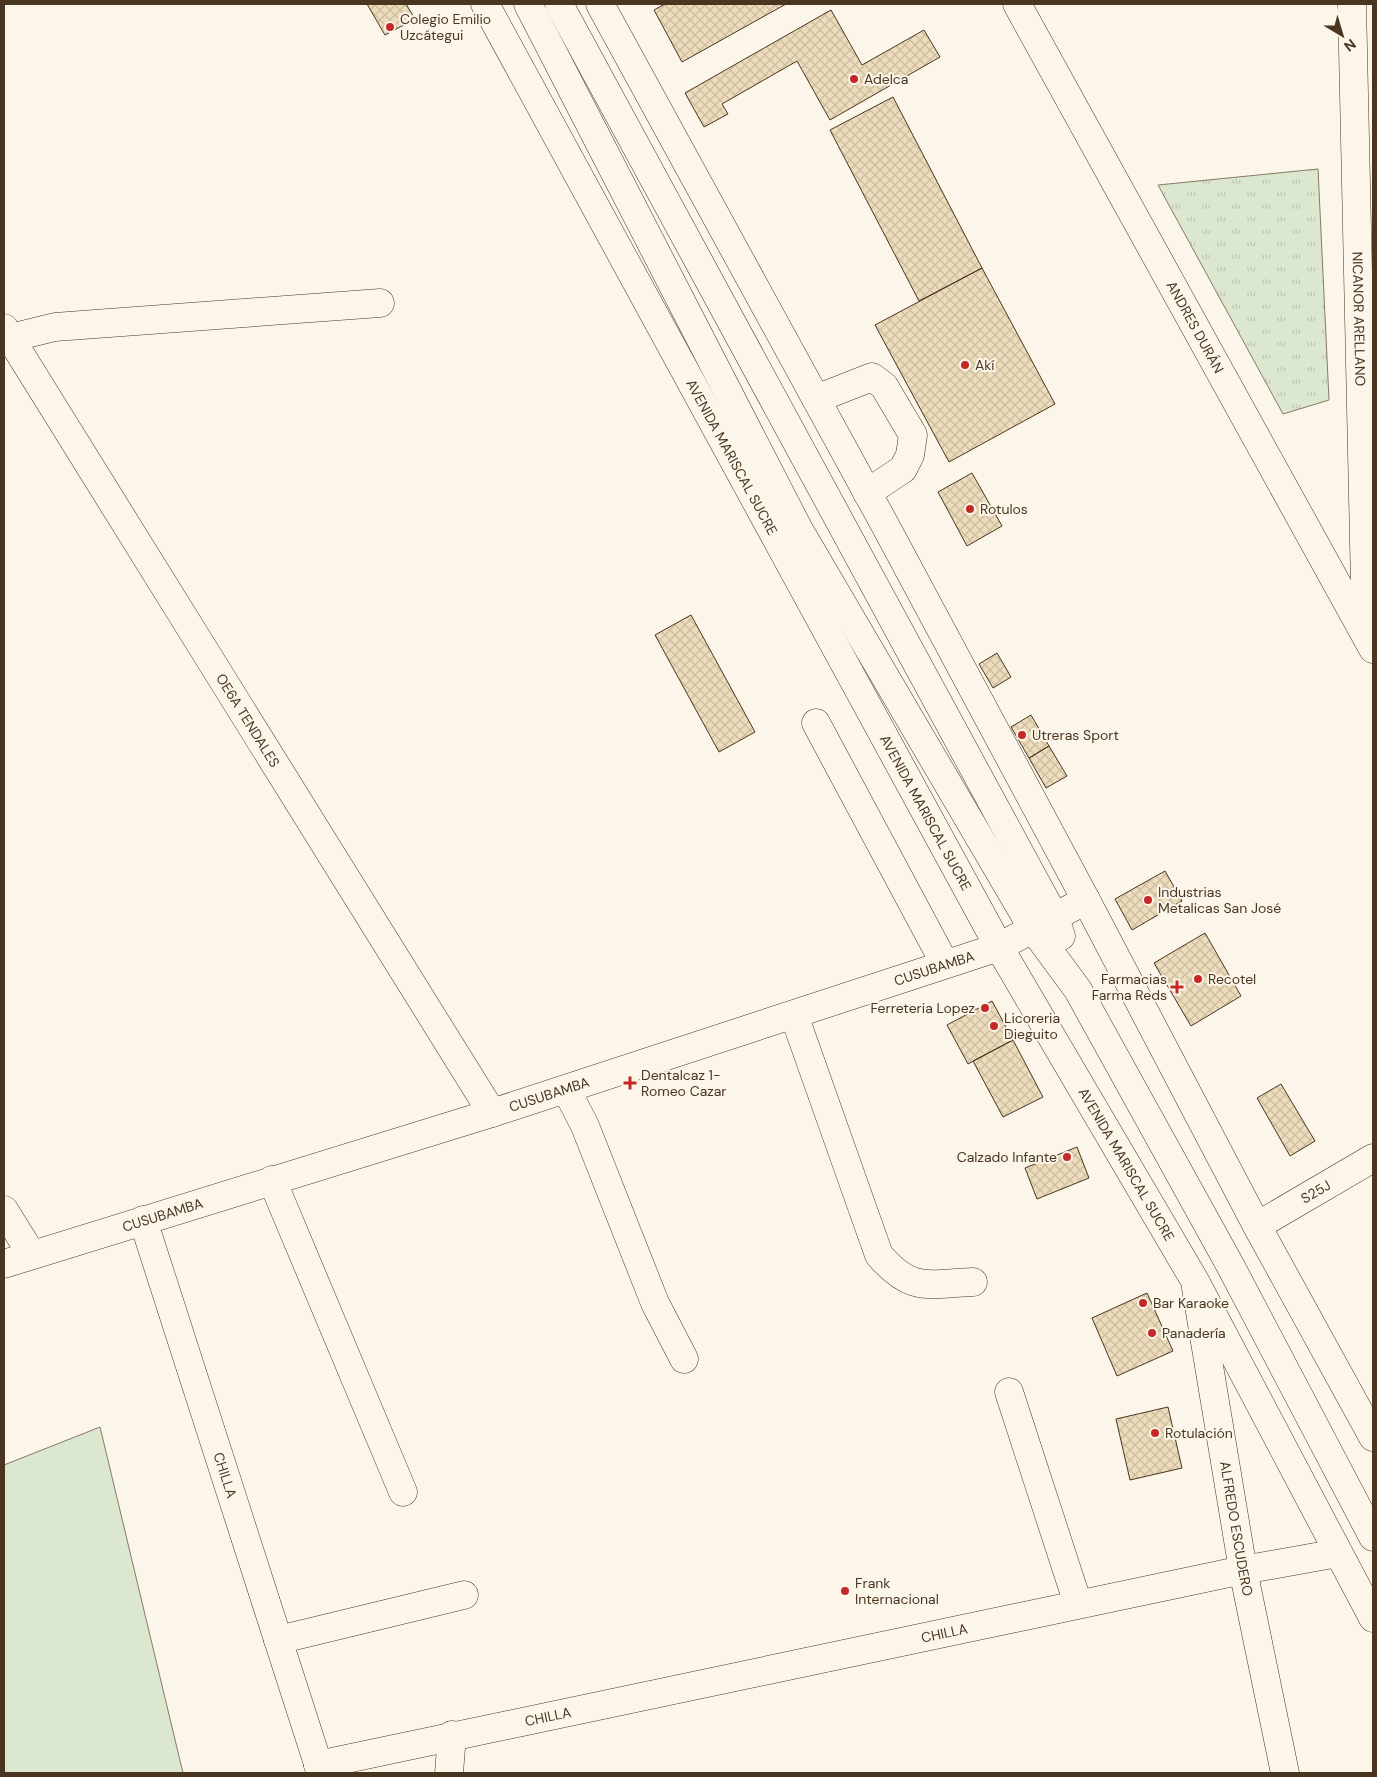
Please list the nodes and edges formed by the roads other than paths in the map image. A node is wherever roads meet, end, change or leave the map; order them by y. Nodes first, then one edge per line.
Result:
1 (485, 4) edge
2 (528, 4) edge
3 (559, 4) edge
4 (600, 4) edge
5 (1017, 4) edge
6 (1352, 4) edge
7 (380, 302) dead end
8 (7, 333) edge
9 (816, 399) junction
10 (867, 492) junction
11 (1370, 642) edge
12 (816, 723) dead end
13 (1086, 900) junction
14 (1044, 923) junction
15 (999, 947) junction
16 (945, 964) junction
17 (794, 1016) junction
18 (566, 1089) junction
19 (492, 1113) junction
20 (1373, 1158) edge
21 (272, 1180) junction
22 (4, 1210) edge
23 (143, 1220) junction
24 (1257, 1226) junction
25 (32, 1255) junction
26 (4, 1264) edge
27 (1195, 1281) junction
28 (973, 1282) dead end
29 (684, 1359) dead end
30 (1008, 1392) dead end
31 (1373, 1437) edge
32 (403, 1492) dead end
33 (1373, 1537) edge
34 (1338, 1553) junction
35 (1242, 1570) junction
36 (464, 1595) dead end
37 (1078, 1604) junction
38 (1373, 1618) edge
39 (278, 1640) junction
40 (452, 1735) junction
41 (320, 1769) edge
42 (449, 1773) edge
43 (1285, 1773) edge

1 - 15 street, AVENIDA MARISCAL SUCRE
2 - 14 street
3 - 14 street
4 - 9 street
5 - 11 street, ANDRES DURÁN
6 - 11 street, NICANOR ARELLANO
7 - 8 street
8 - 19 street, OE6A TENDALES
9 - 10 street
9 - 10 street
10 - 13 street
12 - 16 street
13 - 14 street, CUSUBAMBA
13 - 24 street
14 - 15 street, CUSUBAMBA
14 - 33 street
15 - 16 street, CUSUBAMBA
15 - 27 street, AVENIDA MARISCAL SUCRE
16 - 17 street, CUSUBAMBA
17 - 18 street, CUSUBAMBA
17 - 28 street
18 - 19 street, CUSUBAMBA
18 - 29 street
19 - 21 street, CUSUBAMBA
20 - 24 street, S25J
21 - 23 street, CUSUBAMBA
21 - 32 street
22 - 25 street
23 - 25 street, CUSUBAMBA
23 - 39 street, CHILLA
24 - 31 street
25 - 26 street, CUSUBAMBA
27 - 34 street, AVENIDA MARISCAL SUCRE
27 - 35 street, ALFREDO ESCUDERO
30 - 37 street
34 - 35 street, CHILLA
34 - 38 street, AVENIDA MARISCAL SUCRE
35 - 37 street, CHILLA
35 - 43 street, ALFREDO ESCUDERO
36 - 39 street
37 - 40 street, CHILLA
39 - 41 street, CHILLA
40 - 41 street, CHILLA
40 - 42 street

